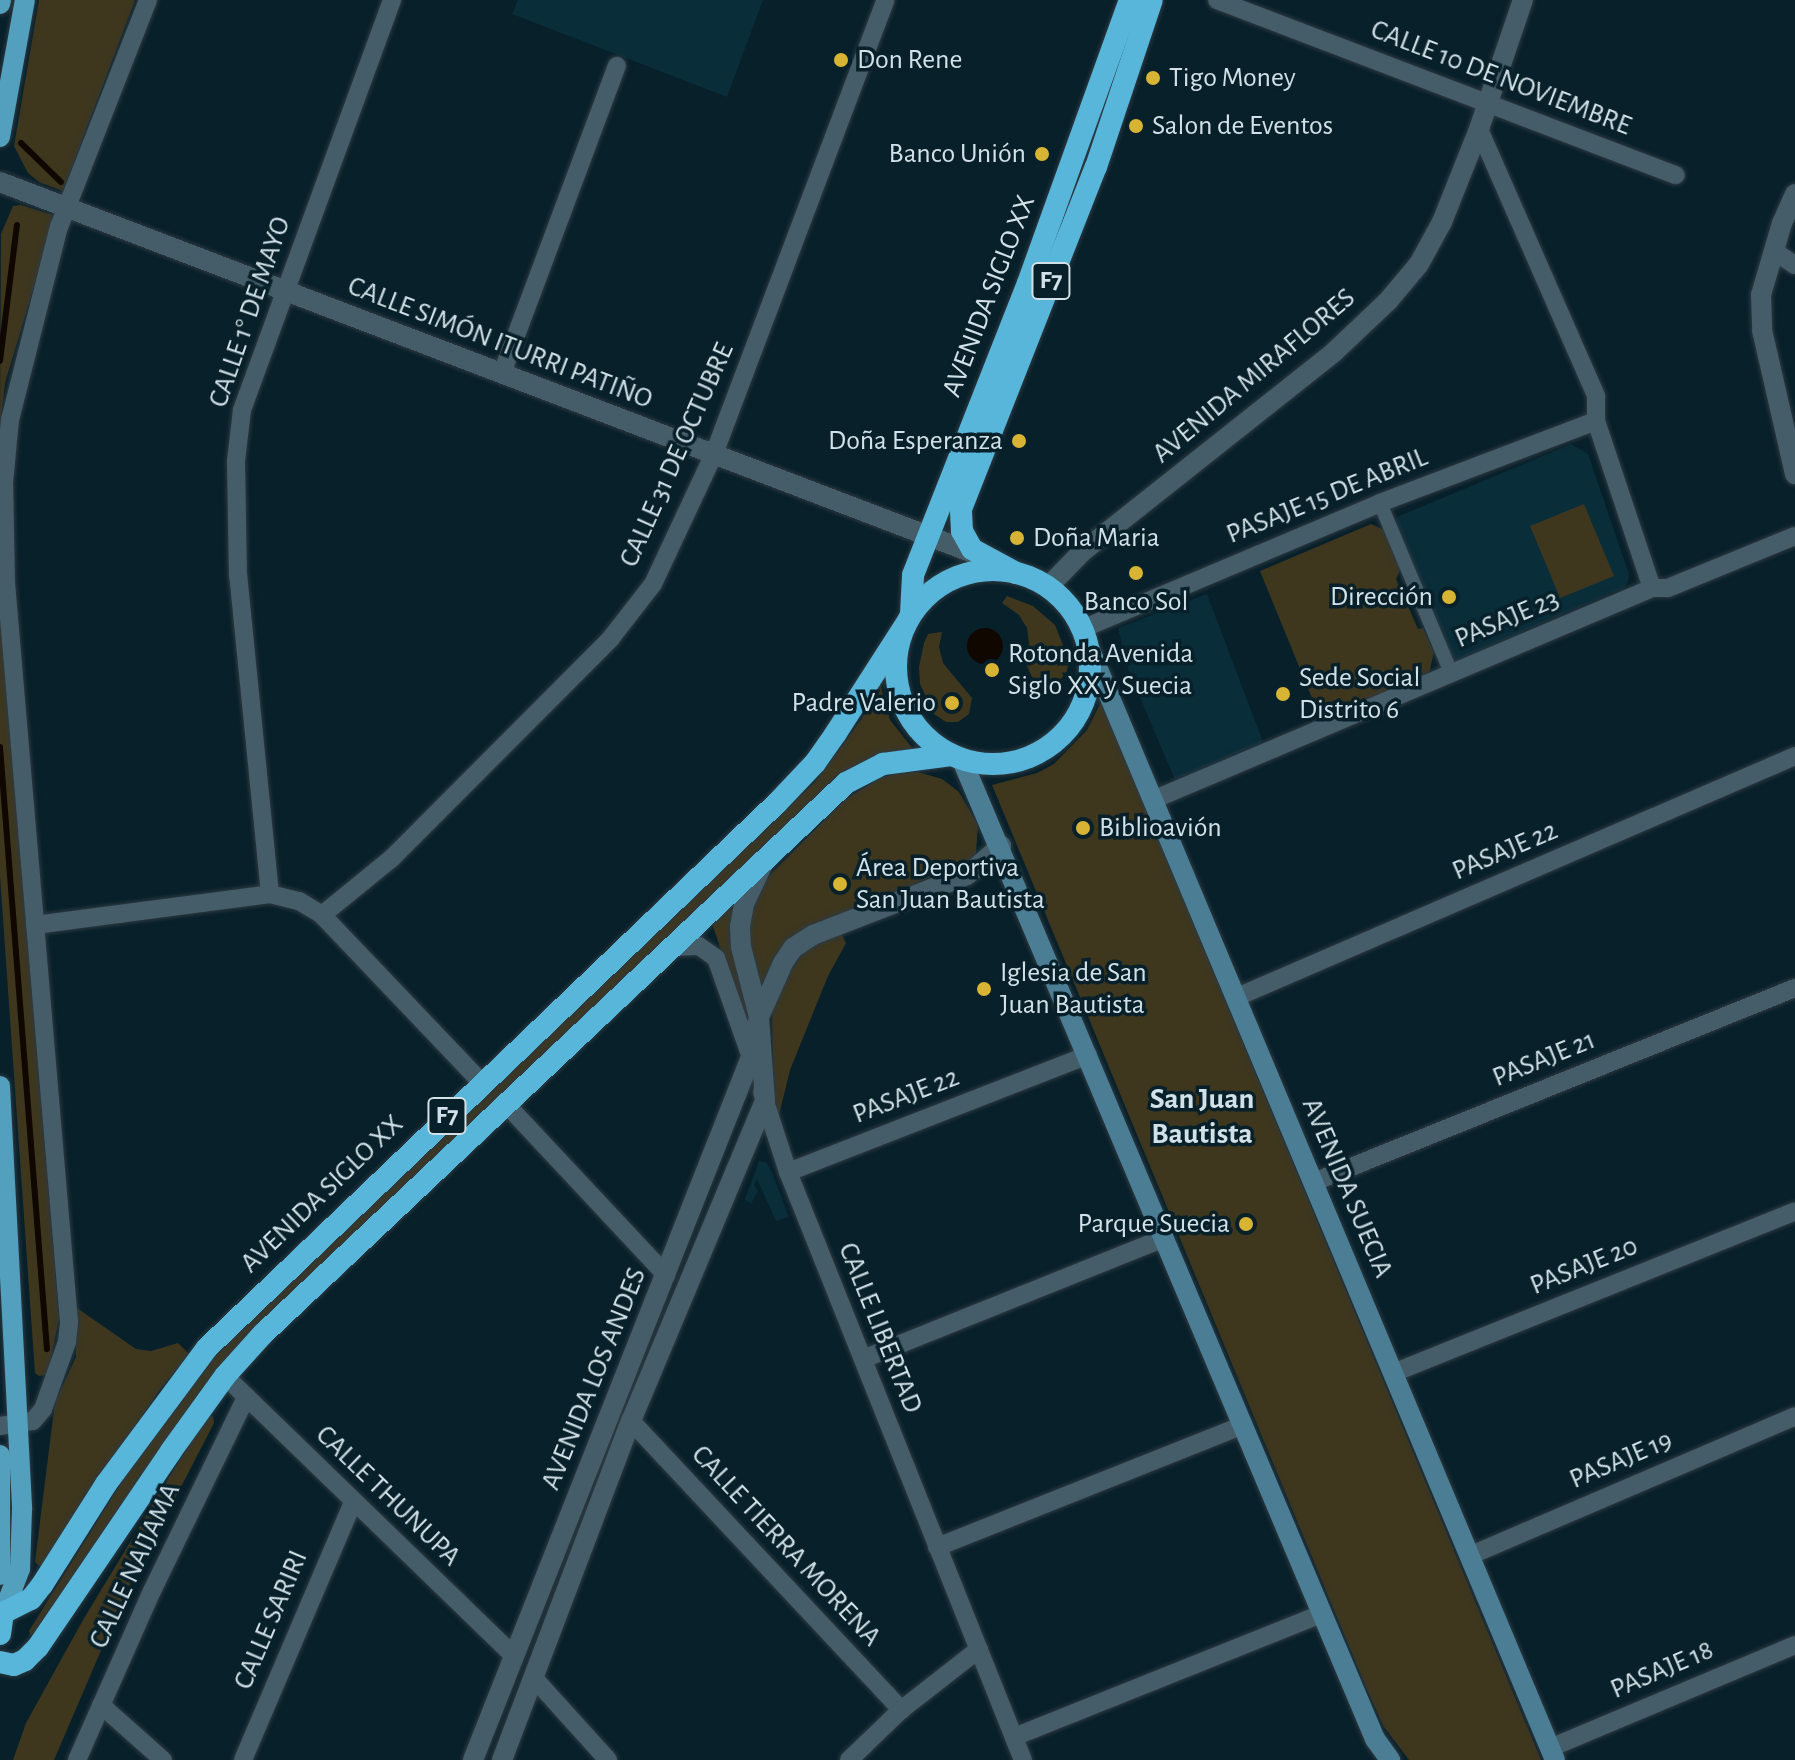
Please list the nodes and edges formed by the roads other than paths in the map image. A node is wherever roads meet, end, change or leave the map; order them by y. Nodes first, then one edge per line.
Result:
1 (25, 0) edge
2 (148, 0) edge
3 (392, 0) edge
4 (886, 0) edge
5 (1130, 0) edge
6 (1152, 0) edge
7 (1217, 0) edge
8 (1523, 0) edge
9 (617, 66) dead end
10 (1485, 104) junction
11 (1479, 129) junction
12 (0, 137) edge
13 (1676, 175) dead end
14 (0, 182) edge
15 (1795, 194) edge
16 (65, 209) junction
17 (1774, 251) junction
18 (1795, 265) edge
19 (285, 292) junction
20 (502, 373) junction
21 (1596, 421) junction
22 (714, 454) junction
23 (1795, 474) edge
24 (1380, 503) junction
25 (928, 535) junction
26 (1795, 536) edge
27 (981, 556) junction
28 (1016, 573) junction
29 (1049, 586) junction
30 (1652, 588) junction
31 (907, 620) junction
32 (1083, 633) junction
33 (1451, 673) junction
34 (1795, 756) edge
35 (957, 757) junction
36 (1155, 799) junction
37 (1001, 846) junction
38 (769, 854) junction
39 (270, 894) junction
40 (322, 915) junction
41 (35, 925) junction
42 (670, 947) junction
43 (1795, 988) edge
44 (1237, 997) junction
45 (759, 1017) junction
46 (1088, 1055) junction
47 (751, 1057) junction
48 (481, 1082) junction
49 (0, 1086) edge
50 (765, 1101) junction
51 (505, 1103) junction
52 (788, 1172) junction
53 (1314, 1182) junction
54 (1795, 1211) edge
55 (1164, 1238) junction
56 (666, 1275) junction
57 (863, 1359) junction
58 (1393, 1373) junction
59 (225, 1376) junction
60 (246, 1397) junction
61 (1795, 1416) edge
62 (631, 1421) junction
63 (1244, 1425) junction
64 (10, 1426) edge
65 (0, 1455) edge
66 (353, 1502) junction
67 (937, 1547) junction
68 (1469, 1556) junction
69 (0, 1575) edge
70 (1, 1614) edge
71 (1322, 1614) junction
72 (1795, 1645) edge
73 (979, 1649) junction
74 (513, 1655) junction
75 (0, 1662) edge
76 (533, 1677) junction
77 (101, 1705) junction
78 (901, 1710) junction
79 (1014, 1737) junction
80 (1552, 1754) edge
81 (77, 1760) edge
82 (163, 1760) edge
83 (243, 1760) edge
84 (473, 1760) edge
85 (502, 1760) edge
86 (608, 1760) edge
87 (849, 1760) edge
88 (1023, 1760) edge
89 (1390, 1760) edge

1 - 12 main road
2 - 16 street
3 - 19 street, CALLE 1° DE MAYO
4 - 22 street, CALLE 31 DE OCTUBRE
5 - 25 highway, AVENIDA SIGLO XX / F7
6 - 27 highway, AVENIDA SIGLO XX / F7
7 - 10 street, CALLE 10 DE NOVIEMBRE
8 - 10 street, AVENIDA MIRAFLORES
9 - 20 street
10 - 11 street, AVENIDA MIRAFLORES
10 - 13 street, CALLE 10 DE NOVIEMBRE
11 - 21 street
11 - 29 street, AVENIDA MIRAFLORES
14 - 16 street, CALLE SIMÓN ITURRI PATIÑO
15 - 17 street
16 - 19 street, CALLE SIMÓN ITURRI PATIÑO
16 - 41 street
17 - 18 street
17 - 23 street
19 - 20 street, CALLE SIMÓN ITURRI PATIÑO
19 - 39 street, CALLE 1° DE MAYO
20 - 22 street, CALLE SIMÓN ITURRI PATIÑO
21 - 24 street, PASAJE 15 DE ABRIL
21 - 30 street
22 - 25 street, CALLE SIMÓN ITURRI PATIÑO
22 - 40 street, CALLE 31 DE OCTUBRE
24 - 32 street, PASAJE 15 DE ABRIL
24 - 33 street
25 - 27 street, CALLE SIMÓN ITURRI PATIÑO
25 - 31 highway, AVENIDA SIGLO XX / F7
26 - 30 street, PASAJE 23
27 - 28 highway, F7
28 - 29 highway, F7
28 - 31 highway, F7
29 - 32 highway, F7
30 - 33 street, PASAJE 23
31 - 35 highway, F7
31 - 48 highway, AVENIDA SIGLO XX / F7
32 - 35 highway, F7
32 - 36 main road, AVENIDA SUECIA
33 - 36 street, PASAJE 23
34 - 44 street, PASAJE 22
35 - 37 main road
35 - 38 highway, F7
36 - 44 main road, AVENIDA SUECIA
37 - 45 street, AVENIDA LOS ANDES
37 - 46 main road
38 - 42 highway, F7
38 - 45 street, AVENIDA LOS ANDES
39 - 40 street
39 - 41 street
40 - 48 street
41 - 64 street
42 - 47 street, CALLE LIBERTAD
42 - 51 highway, F7
43 - 53 street, PASAJE 21
44 - 53 main road, AVENIDA SUECIA
45 - 47 street, AVENIDA LOS ANDES
45 - 50 street, AVENIDA LOS ANDES
46 - 52 street, PASAJE 22
46 - 55 main road
47 - 50 street, CALLE LIBERTAD
47 - 56 street, AVENIDA LOS ANDES
48 - 70 highway, AVENIDA SIGLO XX / F7
49 - 64 main road
50 - 52 street, CALLE LIBERTAD
50 - 62 street, AVENIDA LOS ANDES
51 - 56 street
51 - 59 highway, F7
52 - 57 street, CALLE LIBERTAD
53 - 58 main road, AVENIDA SUECIA
54 - 58 street, PASAJE 20
55 - 57 street
55 - 63 main road
56 - 74 street, AVENIDA LOS ANDES
57 - 67 street, CALLE LIBERTAD
58 - 68 main road, AVENIDA SUECIA
59 - 60 street, CALLE THUNUPA
59 - 75 highway, F7
60 - 66 street, CALLE THUNUPA
60 - 77 street, CALLE NAIJAMA
61 - 68 street, PASAJE 19
62 - 76 street, AVENIDA LOS ANDES
62 - 78 street, CALLE TIERRA MORENA
63 - 67 street
63 - 71 main road
64 - 70 main road
65 - 69 main road
66 - 74 street, CALLE THUNUPA
66 - 83 street, CALLE SARIRI
67 - 73 street, CALLE LIBERTAD
68 - 80 main road, AVENIDA SUECIA
71 - 79 street
71 - 89 main road
72 - 80 street, PASAJE 18
73 - 78 street
73 - 79 street, CALLE LIBERTAD
74 - 84 street, AVENIDA LOS ANDES
76 - 85 street, AVENIDA LOS ANDES
76 - 86 street
77 - 81 street, CALLE NAIJAMA
77 - 82 street
78 - 87 street
79 - 88 street, CALLE LIBERTAD

